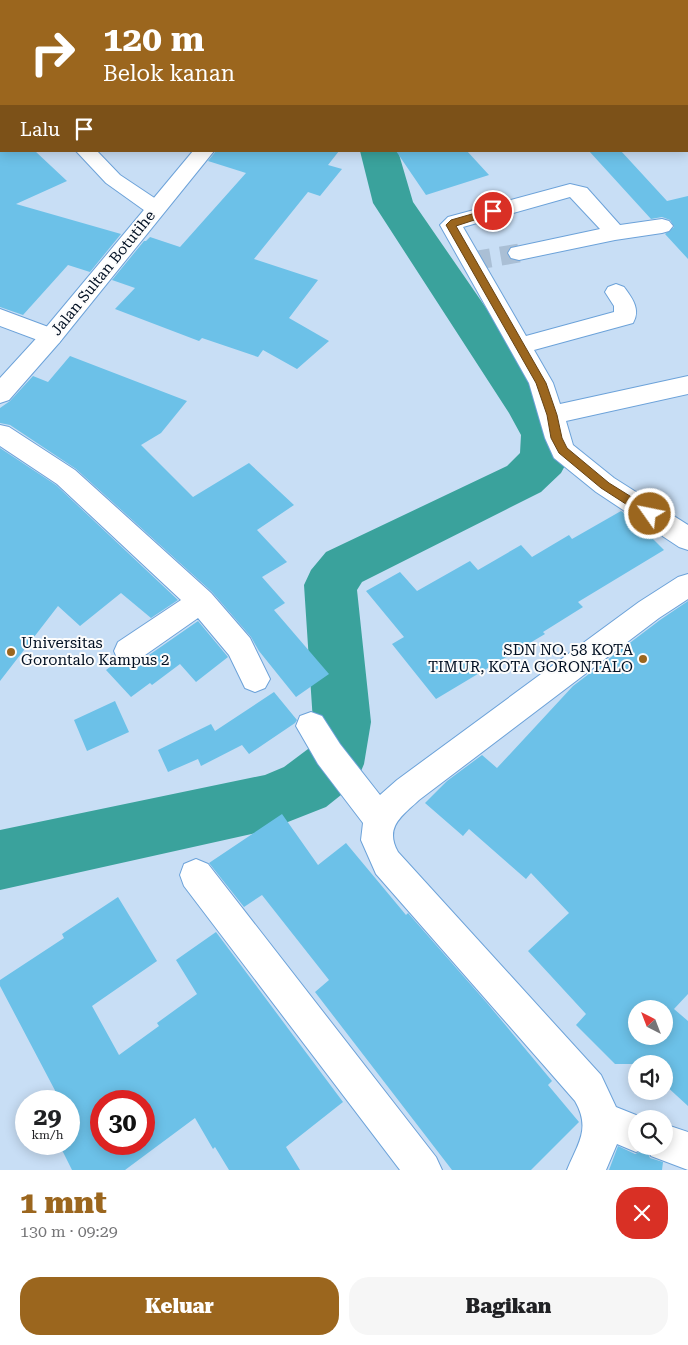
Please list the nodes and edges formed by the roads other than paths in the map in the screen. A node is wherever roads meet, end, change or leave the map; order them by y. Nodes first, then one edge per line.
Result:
1 (87, 152) edge
2 (203, 152) edge
3 (156, 208) junction
4 (662, 226) dead end
5 (616, 233) junction
6 (519, 252) tunnel mouth
7 (616, 292) dead end
8 (0, 317) edge
9 (51, 337) junction
10 (520, 345) junction
11 (688, 385) edge
12 (0, 394) edge
13 (552, 415) junction
14 (0, 434) edge
15 (688, 539) edge
16 (688, 585) edge
17 (201, 601) junction
18 (128, 651) dead end
19 (255, 679) dead end
20 (312, 726) dead end
21 (380, 819) junction
22 (196, 874) dead end
23 (603, 1120) junction
24 (628, 1130) edge
25 (673, 1146) edge
26 (688, 1151) edge
27 (423, 1170) edge
28 (586, 1170) edge

1 - 3 street
2 - 3 street, Jalan Sultan Botutihe
3 - 9 street, Jalan Sultan Botutihe
4 - 5 street
5 - 6 street
5 - 10 street
7 - 10 street
8 - 9 street
9 - 12 street, Jalan Sultan Botutihe
10 - 13 street
11 - 13 street
13 - 15 street
14 - 17 street
16 - 21 street
17 - 18 street
17 - 19 street
20 - 21 street
21 - 23 street
22 - 27 street
23 - 24 street
23 - 28 street
25 - 26 street

